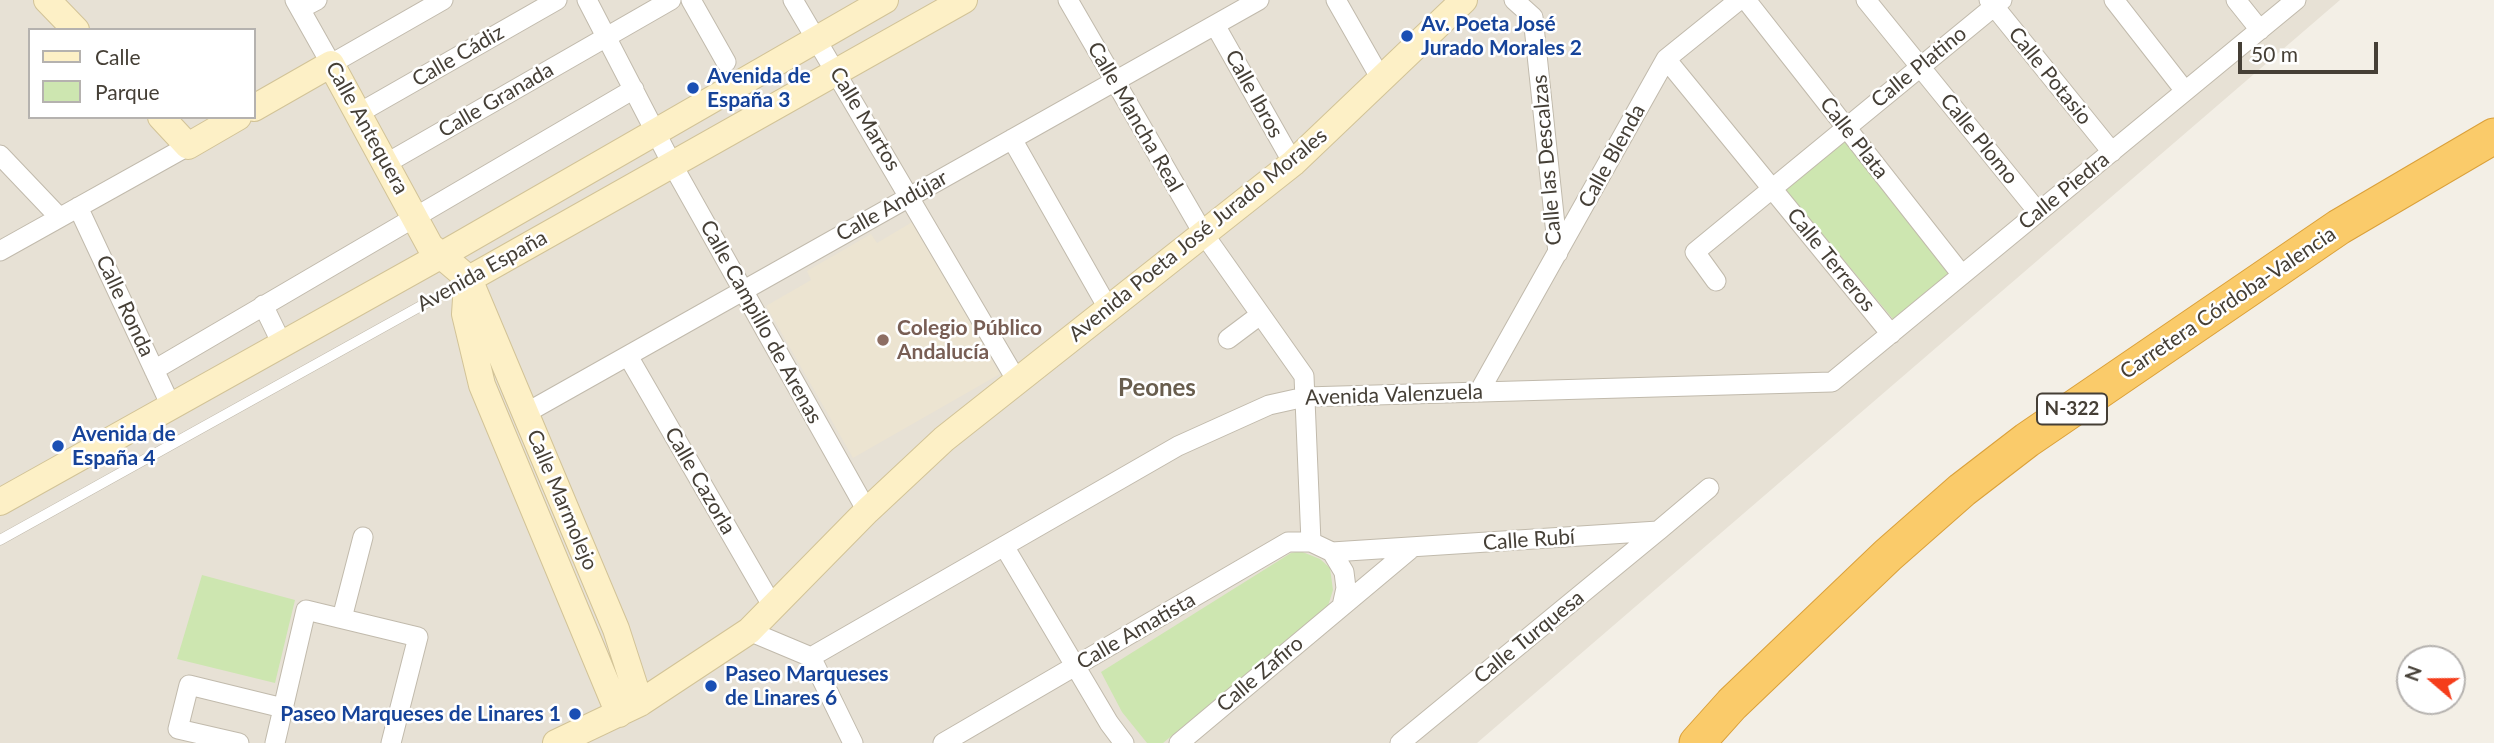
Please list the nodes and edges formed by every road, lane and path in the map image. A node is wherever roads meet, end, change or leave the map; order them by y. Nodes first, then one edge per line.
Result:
1 (443, 0) edge
2 (557, 0) edge
3 (587, 0) edge
4 (671, 0) edge
5 (691, 0) edge
6 (793, 0) edge
7 (885, 0) edge
8 (964, 0) edge
9 (1068, 0) edge
10 (1259, 0) edge
11 (1336, 0) edge
12 (1464, 0) edge
13 (1514, 0) edge
14 (1738, 0) edge
15 (1746, 0) edge
16 (1866, 0) edge
17 (2114, 0) edge
18 (2236, 0) edge
19 (2296, 0) edge
20 (49, 1) edge
21 (1995, 2) edge
22 (304, 3) edge
23 (1215, 25) junction
24 (74, 28) edge
25 (2260, 30) junction
26 (606, 37) junction
27 (817, 39) junction
28 (1665, 59) junction
29 (726, 62) dead end
30 (331, 64) junction
31 (1920, 66) junction
32 (838, 72) junction
33 (1381, 79) junction
34 (1115, 81) junction
35 (634, 89) junction
36 (2185, 91) junction
37 (256, 107) edge
38 (359, 113) junction
39 (163, 119) edge
40 (235, 119) edge
41 (1845, 127) junction
42 (656, 132) junction
43 (2494, 136) edge
44 (1012, 139) junction
45 (188, 146) junction
46 (2112, 152) junction
47 (0, 155) edge
48 (387, 163) junction
49 (1293, 163) junction
50 (672, 164) junction
51 (1772, 187) junction
52 (911, 196) junction
53 (78, 207) junction
54 (2038, 212) junction
55 (416, 214) junction
56 (59, 217) junction
57 (1203, 233) junction
58 (0, 251) edge
59 (1558, 253) junction
60 (440, 256) junction
61 (1962, 275) junction
62 (469, 279) junction
63 (1716, 281) dead end
64 (744, 290) junction
65 (263, 305) junction
66 (1108, 308) junction
67 (1260, 315) junction
68 (1891, 334) junction
69 (1228, 339) dead end
70 (282, 344) junction
71 (628, 356) junction
72 (505, 364) junction
73 (154, 370) junction
74 (481, 380) junction
75 (1017, 381) junction
76 (1832, 382) joint
77 (1479, 392) junction
78 (1305, 397) junction
79 (171, 406) junction
80 (526, 413) junction
81 (1709, 488) dead end
82 (0, 502) edge
83 (867, 511) junction
84 (1658, 531) junction
85 (363, 537) dead end
86 (0, 540) edge
87 (1311, 542) junction
88 (1004, 546) junction
89 (1412, 547) junction
90 (1332, 552) junction
91 (1342, 606) junction
92 (773, 607) junction
93 (342, 618) junction
94 (749, 631) junction
95 (618, 637) junction
96 (590, 645) junction
97 (811, 657) junction
98 (1075, 666) junction
99 (283, 708) junction
100 (629, 708) junction
101 (239, 743) edge
102 (275, 743) edge
103 (391, 743) edge
104 (556, 743) edge
105 (853, 743) edge
106 (943, 743) edge
107 (1124, 743) edge
108 (1178, 743) edge
109 (1400, 743) edge
110 (1697, 743) edge

1 - 30 street
2 - 38 street, Calle Cádiz
3 - 26 street, Calle Campillo de Arenas
4 - 26 street, Calle Granada
5 - 29 street
6 - 27 street, Calle Martos
7 - 27 main road, Avenida España
8 - 32 main road, Avenida España
9 - 34 street, Calle Mancha Real
10 - 23 street, Calle Andújar
11 - 33 street
12 - 33 main road, Avenida Poeta José Jurado Morales
13 - 59 street, Calle las Descalzas
14 - 28 street
15 - 41 street, Calle Plata
16 - 31 street, Calle Plomo
17 - 36 street
18 - 25 street
19 - 25 street, Calle Piedra
20 - 24 main road
21 - 31 street, Calle Platino
21 - 46 street, Calle Potasio
22 - 30 street, Calle Antequera
23 - 34 street, Calle Andújar
23 - 49 street, Calle Ibros
25 - 36 street, Calle Piedra
26 - 35 street, Calle Campillo de Arenas
26 - 48 street, Calle Granada
27 - 32 street, Calle Martos
27 - 42 main road, Avenida España
28 - 51 street, Calle Terreros
28 - 59 street, Calle Blenda
30 - 37 main road
30 - 38 main road, Calle Antequera
31 - 41 street, Calle Platino
31 - 54 street, Calle Plomo
32 - 50 main road, Avenida España
32 - 52 street, Calle Martos
33 - 49 main road, Avenida Poeta José Jurado Morales
34 - 44 street, Calle Andújar
34 - 57 street, Calle Mancha Real
35 - 42 street, Calle Campillo de Arenas
35 - 55 street
36 - 46 street, Calle Piedra
38 - 48 main road, Calle Antequera
39 - 45 main road
40 - 45 main road
41 - 51 street, Calle Platino
41 - 61 street, Calle Plata
42 - 50 street, Calle Campillo de Arenas
42 - 60 main road, Avenida España
43 - 110 highway, Carretera Córdoba-Valencia / N-322
44 - 52 street, Calle Andújar
44 - 66 street
45 - 53 street
46 - 54 street, Calle Piedra
47 - 56 street
48 - 55 main road, Calle Antequera
49 - 57 main road, Avenida Poeta José Jurado Morales
50 - 62 main road, Avenida España
50 - 64 street, Calle Campillo de Arenas
51 - 63 street, Calle Terreros
51 - 68 street, Calle Terreros
52 - 64 street, Calle Andújar
52 - 75 street, Calle Martos
53 - 56 street
53 - 73 street, Calle Ronda
54 - 61 street, Calle Piedra
55 - 60 main road, Calle Antequera
55 - 65 street
56 - 58 street
57 - 66 main road, Avenida Poeta José Jurado Morales
57 - 67 street, Calle Mancha Real
59 - 77 street, Calle las Descalzas
60 - 62 main road, Calle Marmolejo
60 - 70 main road, Avenida España
61 - 68 street, Calle Piedra
62 - 72 main road, Calle Marmolejo
62 - 74 main road, Calle Marmolejo
62 - 86 lane, Avenida España
64 - 71 street, Calle Andújar
64 - 83 street, Calle Campillo de Arenas
65 - 70 street
65 - 73 street
66 - 75 main road, Avenida Poeta José Jurado Morales
67 - 69 street
67 - 78 street, Calle Mancha Real
68 - 76 street, Calle Piedra
70 - 79 main road, Avenida España
71 - 80 street, Calle Andújar
71 - 92 street, Calle Cazorla
72 - 74 street
72 - 80 main road, Calle Marmolejo
73 - 79 street, Calle Ronda
74 - 96 main road, Calle Marmolejo
75 - 83 main road, Avenida Poeta José Jurado Morales
76 - 77 street, Avenida Valenzuela
77 - 78 street, Avenida Valenzuela
78 - 87 street, Calle Mancha Real
78 - 88 street, Avenida Valenzuela
79 - 82 main road, Avenida España
80 - 95 main road, Calle Marmolejo
81 - 84 street
83 - 92 main road, Avenida Poeta José Jurado Morales
84 - 89 street, Calle Rubí
84 - 109 street, Calle Turquesa
85 - 93 street
87 - 90 street
87 - 98 street, Calle Amatista
88 - 97 street, Avenida Valenzuela
88 - 98 street
89 - 90 street, Calle Rubí
89 - 91 street, Calle Zafiro
90 - 91 street
91 - 108 street, Calle Zafiro
92 - 94 main road, Avenida Poeta José Jurado Morales
93 - 99 street
93 - 103 street
94 - 97 street
94 - 100 main road, Avenida Poeta José Jurado Morales
95 - 96 street
95 - 100 main road, Calle Marmolejo
96 - 100 main road, Calle Marmolejo
97 - 105 street
98 - 106 street, Calle Amatista
98 - 107 street
99 - 101 street
99 - 102 street
100 - 104 main road, Avenida Poeta José Jurado Morales

